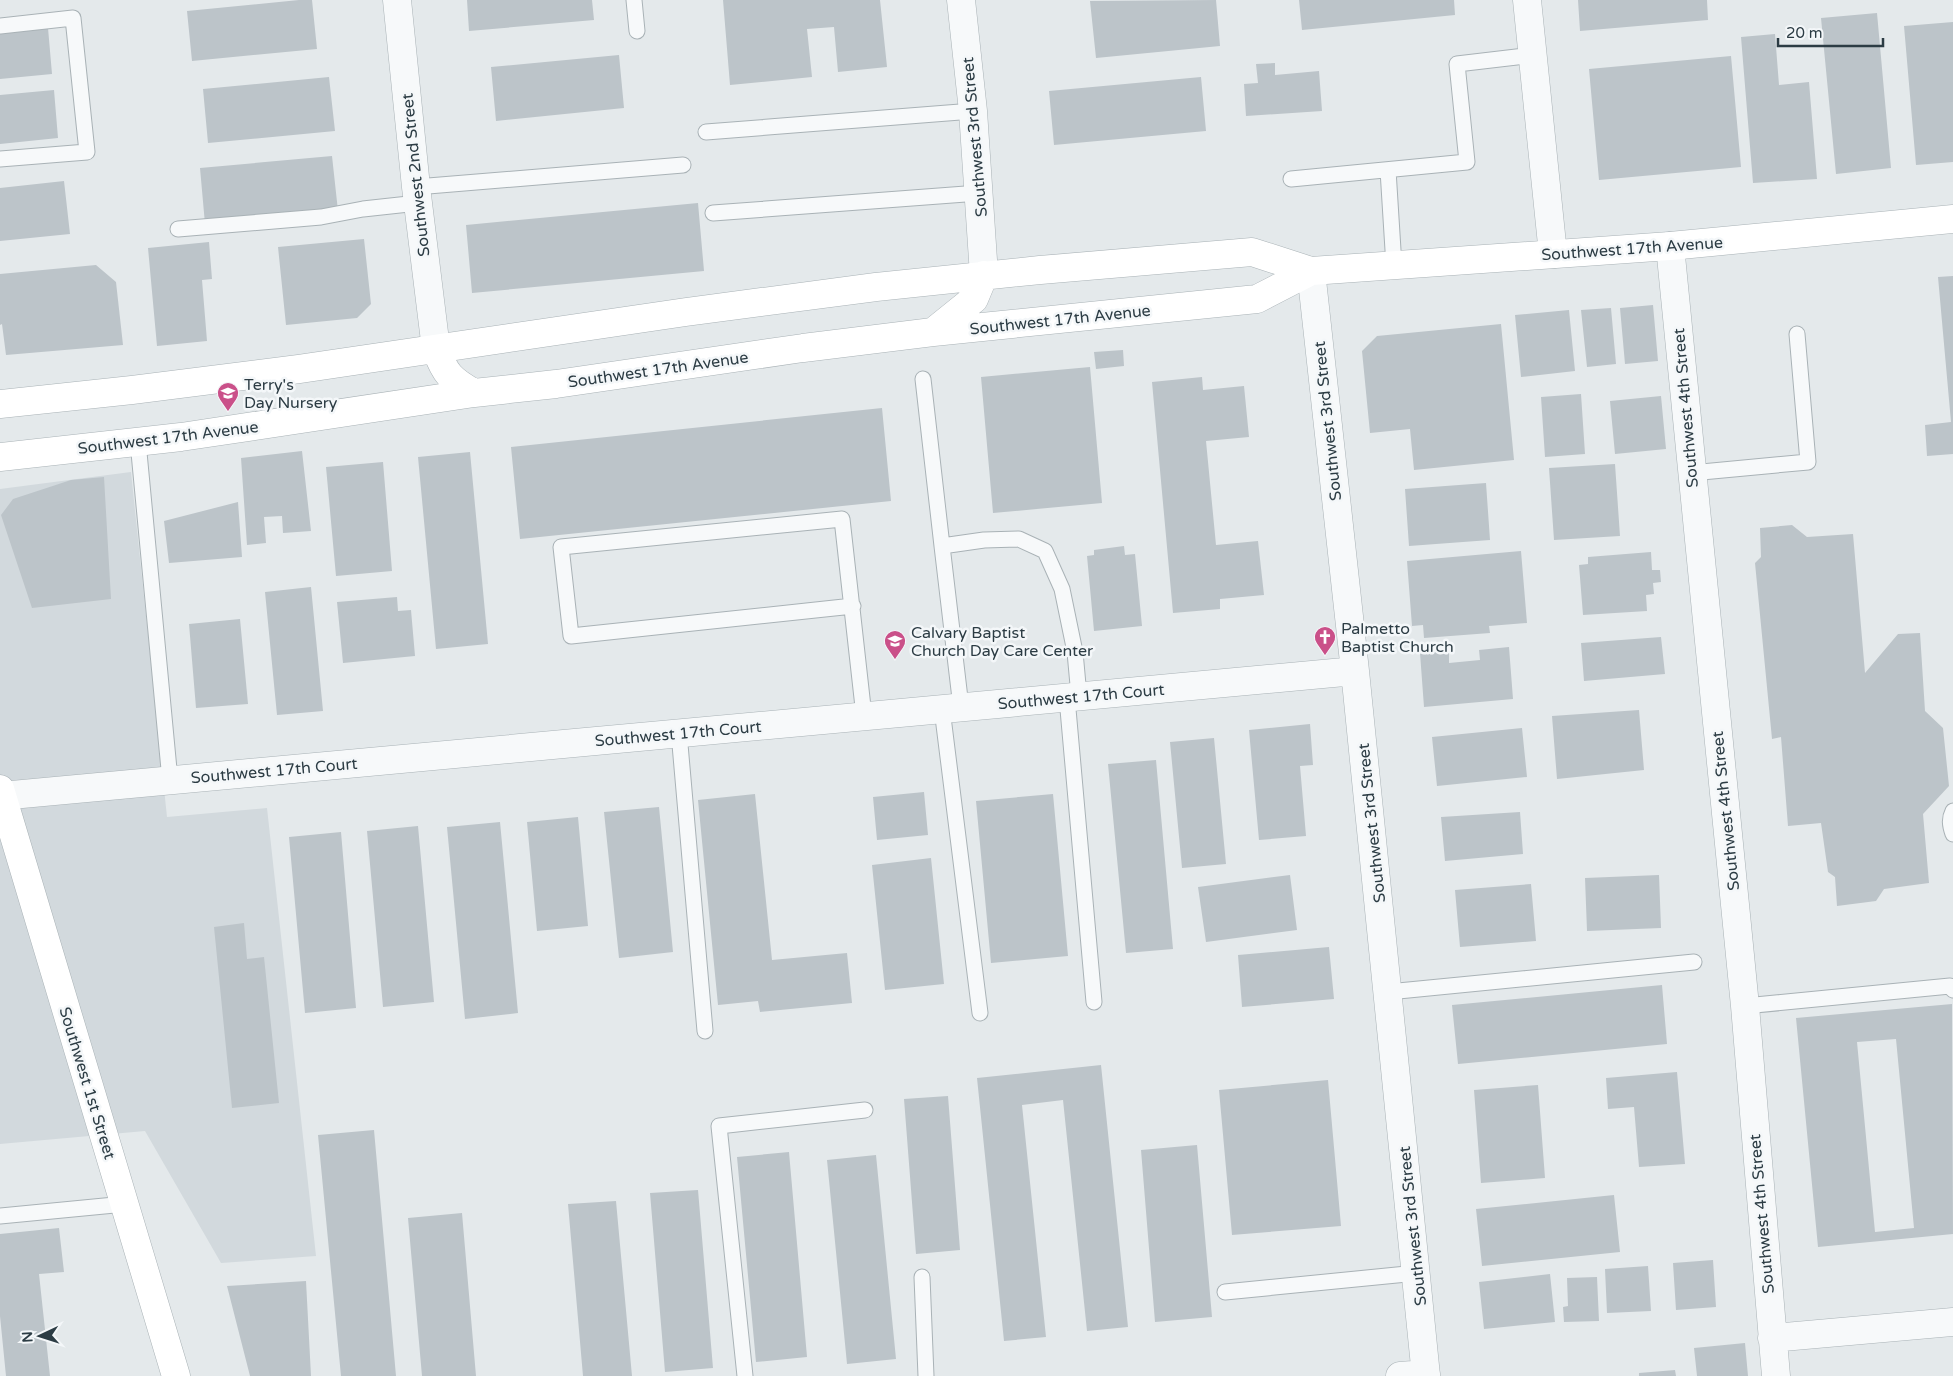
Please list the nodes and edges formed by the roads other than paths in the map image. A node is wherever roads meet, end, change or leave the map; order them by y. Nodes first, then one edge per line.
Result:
1 (397, 0) edge
2 (634, 0) edge
3 (961, 0) edge
4 (1527, 0) edge
5 (0, 26) edge
6 (637, 31) dead end
7 (1533, 55) junction
8 (973, 111) junction
9 (706, 132) dead end
10 (0, 159) edge
11 (683, 165) dead end
12 (1388, 170) junction
13 (1291, 180) dead end
14 (979, 193) junction
15 (417, 195) junction
16 (713, 213) dead end
17 (1953, 220) edge
18 (178, 229) dead end
19 (1670, 246) junction
20 (1553, 254) junction
21 (1394, 266) junction
22 (1311, 271) junction
23 (984, 275) junction
24 (933, 332) junction
25 (1797, 334) dead end
26 (436, 349) junction
27 (922, 379) dead end
28 (474, 393) junction
29 (0, 404) edge
30 (138, 442) junction
31 (4, 461) edge
32 (1691, 473) junction
33 (942, 546) junction
34 (853, 606) junction
35 (1355, 671) junction
36 (1073, 697) junction
37 (951, 708) junction
38 (864, 716) junction
39 (679, 733) junction
40 (170, 780) junction
41 (1, 794) edge
42 (1953, 811) edge
43 (1953, 834) edge
44 (1694, 962) dead end
45 (1951, 988) edge
46 (1388, 992) junction
47 (1094, 1002) dead end
48 (1745, 1006) junction
49 (980, 1014) dead end
50 (705, 1031) dead end
51 (865, 1110) dead end
52 (125, 1204) junction
53 (0, 1216) edge
54 (1417, 1273) junction
55 (922, 1277) dead end
56 (1225, 1292) dead end
57 (1953, 1322) edge
58 (1772, 1338) junction
59 (1418, 1375) edge
60 (176, 1376) edge
61 (745, 1376) edge
62 (926, 1376) edge
63 (1776, 1376) edge

1 - 15 street, Southwest 2nd Street
2 - 6 lane
3 - 8 street, Southwest 3rd Street
4 - 7 street
5 - 10 lane
7 - 12 lane
7 - 20 street
8 - 9 lane
8 - 14 street, Southwest 3rd Street
11 - 15 lane
12 - 13 lane
12 - 21 lane
14 - 16 lane
14 - 23 street, Southwest 3rd Street
15 - 18 lane
15 - 26 street, Southwest 2nd Street
17 - 19 main road, Southwest 17th Avenue
19 - 20 main road, Southwest 17th Avenue
19 - 32 street, Southwest 4th Street
20 - 21 main road, Southwest 17th Avenue
21 - 22 main road, Southwest 17th Avenue
22 - 23 main road, Southwest 17th Avenue
22 - 24 main road, Southwest 17th Avenue
22 - 35 street, Southwest 3rd Street
23 - 24 main road
23 - 26 main road, Southwest 17th Avenue
24 - 28 main road, Southwest 17th Avenue
25 - 32 lane
26 - 28 main road
26 - 29 main road, Southwest 17th Avenue
27 - 33 lane
28 - 30 main road, Southwest 17th Avenue
30 - 31 main road, Southwest 17th Avenue
30 - 40 lane
32 - 48 street, Southwest 4th Street
33 - 36 lane
33 - 37 lane
34 - 34 lane
34 - 38 lane
35 - 36 street, Southwest 17th Court
35 - 46 street, Southwest 3rd Street
36 - 37 street, Southwest 17th Court
36 - 47 lane
37 - 38 street, Southwest 17th Court
37 - 49 lane
38 - 39 street, Southwest 17th Court
39 - 40 street, Southwest 17th Court
39 - 50 lane
40 - 41 street, Southwest 17th Court
41 - 52 main road, Southwest 1st Street
42 - 43 lane
44 - 46 lane
45 - 48 lane
46 - 54 street, Southwest 3rd Street
48 - 58 street, Southwest 4th Street
51 - 61 lane
52 - 53 lane
52 - 60 main road, Southwest 1st Street
54 - 56 lane
54 - 59 street, Southwest 3rd Street
55 - 62 lane
57 - 58 street
58 - 63 street, Southwest 4th Street

